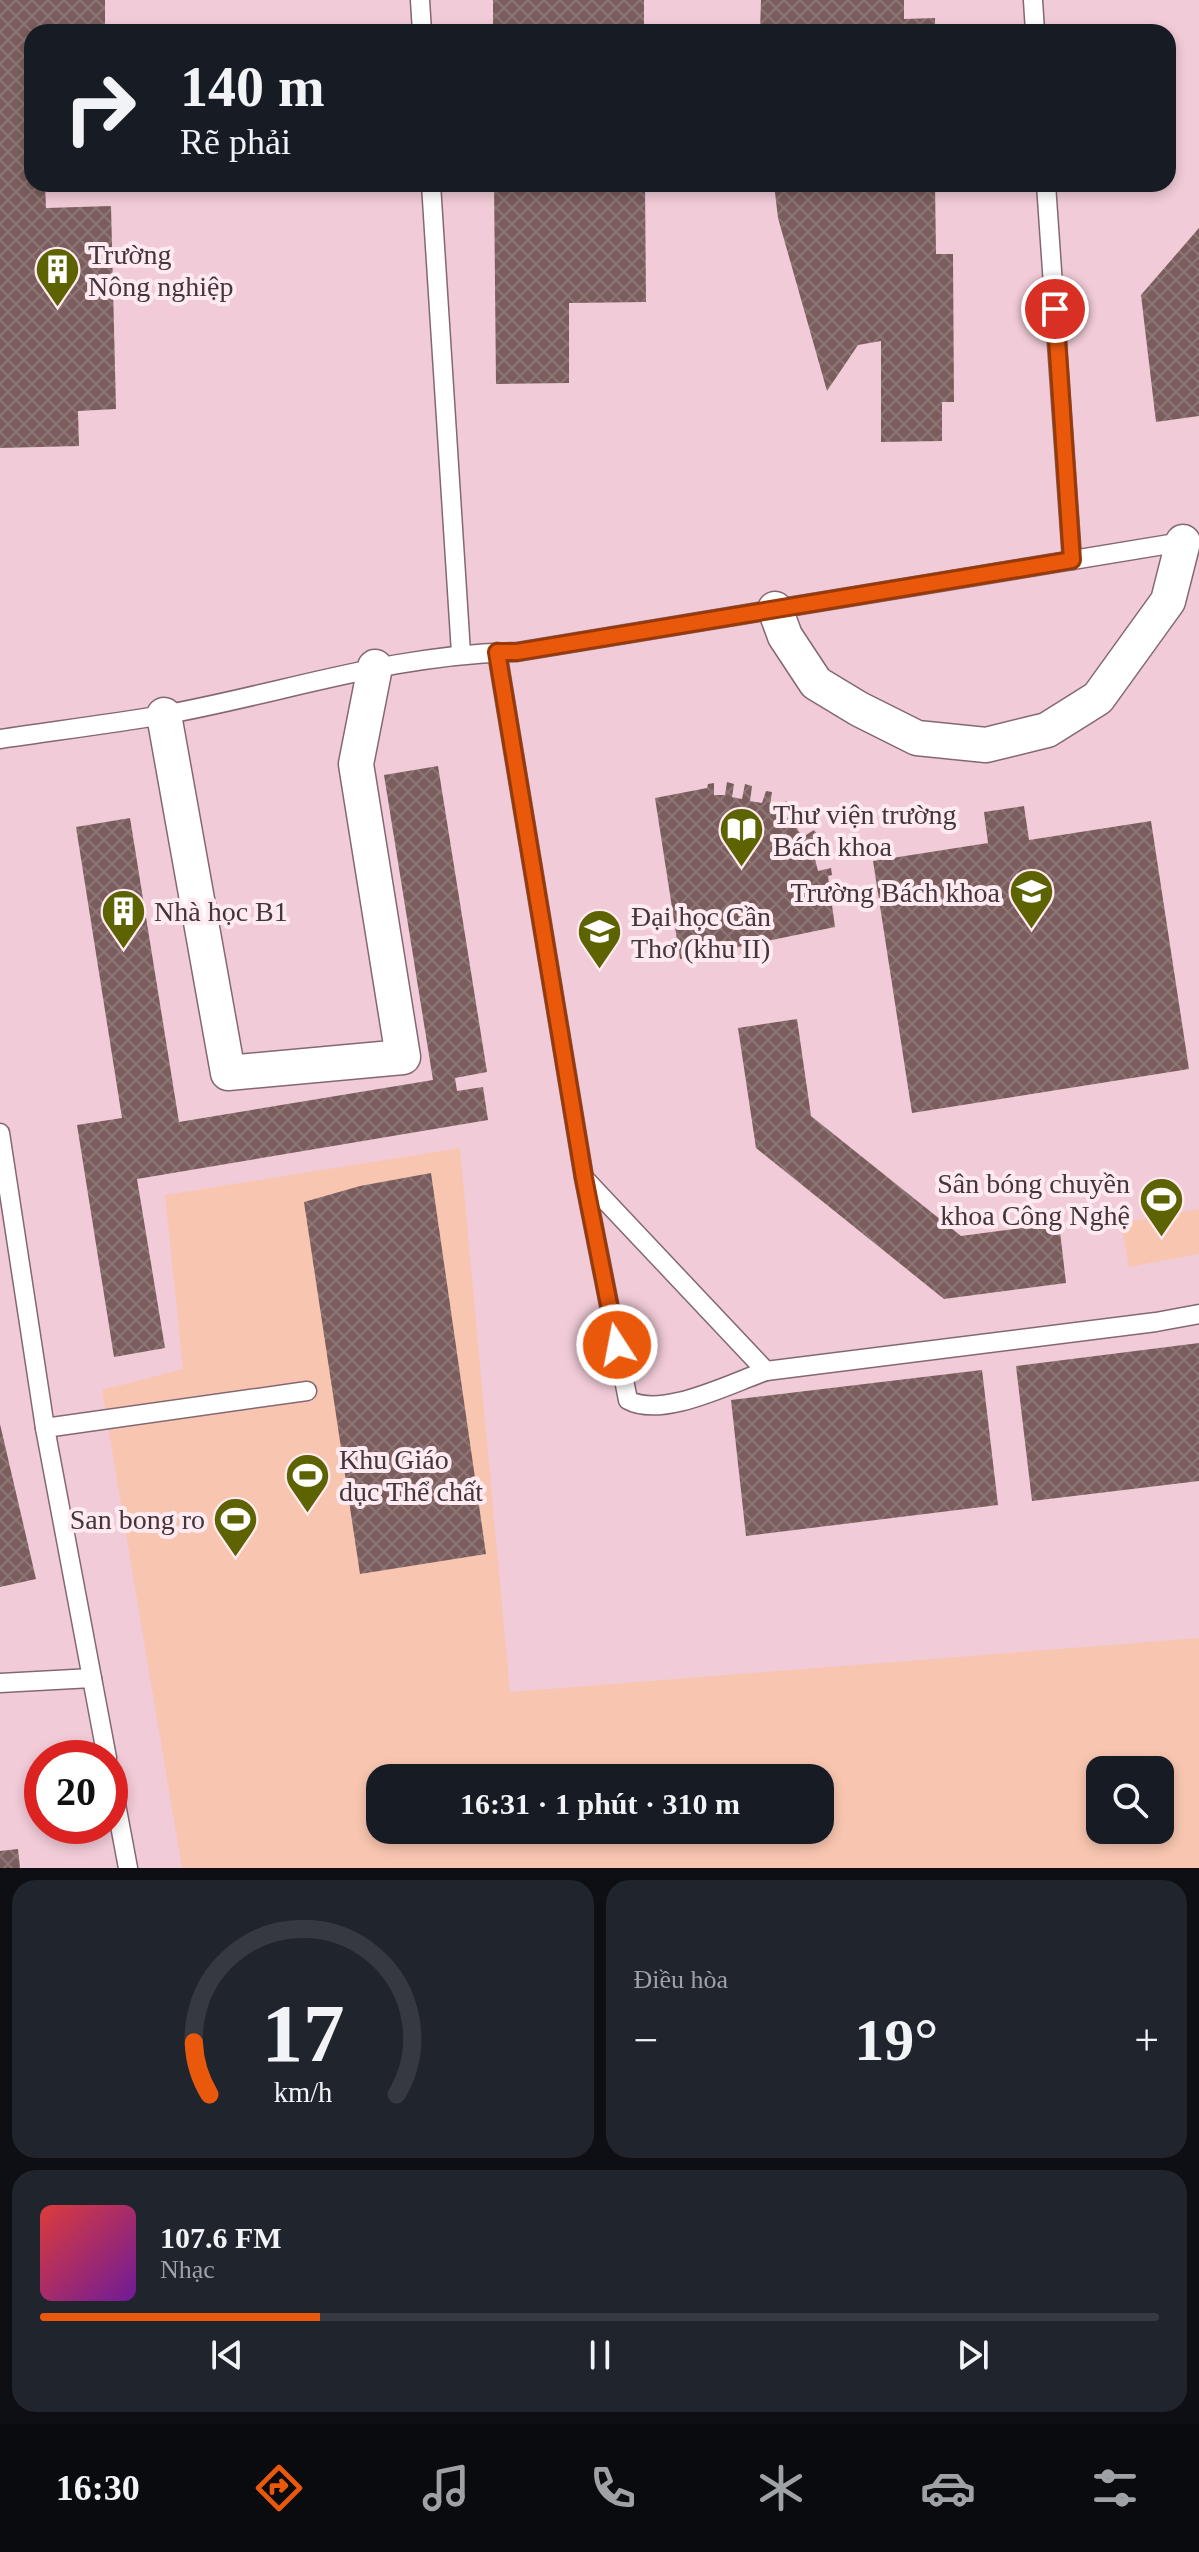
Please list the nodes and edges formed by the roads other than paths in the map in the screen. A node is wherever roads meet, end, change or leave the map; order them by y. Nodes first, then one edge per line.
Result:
1 (420, 0) edge
2 (1033, 0) edge
3 (422, 24) edge
4 (1034, 24) edge
5 (432, 192) edge
6 (1047, 192) edge
7 (1191, 540) edge
8 (1072, 560) junction
9 (775, 609) junction
10 (497, 652) junction
11 (461, 653) junction
12 (375, 667) junction
13 (164, 715) junction
14 (0, 739) edge
15 (0, 1133) edge
16 (584, 1178) junction
17 (1199, 1314) edge
18 (766, 1371) junction
19 (307, 1391) dead end
20 (45, 1428) junction
21 (92, 1678) junction
22 (0, 1683) edge
23 (104, 1740) edge
24 (124, 1844) edge
25 (128, 1868) edge

1 - 3 lane
2 - 4 lane
5 - 11 lane
6 - 8 lane
7 - 8 lane
7 - 9 street
8 - 9 lane
9 - 10 lane
10 - 11 lane
10 - 16 lane
11 - 12 lane
12 - 13 lane
12 - 13 street
13 - 14 lane
15 - 20 lane
16 - 18 lane
16 - 18 lane
17 - 18 lane
19 - 20 lane
20 - 21 lane
21 - 22 lane
21 - 23 lane
24 - 25 lane

